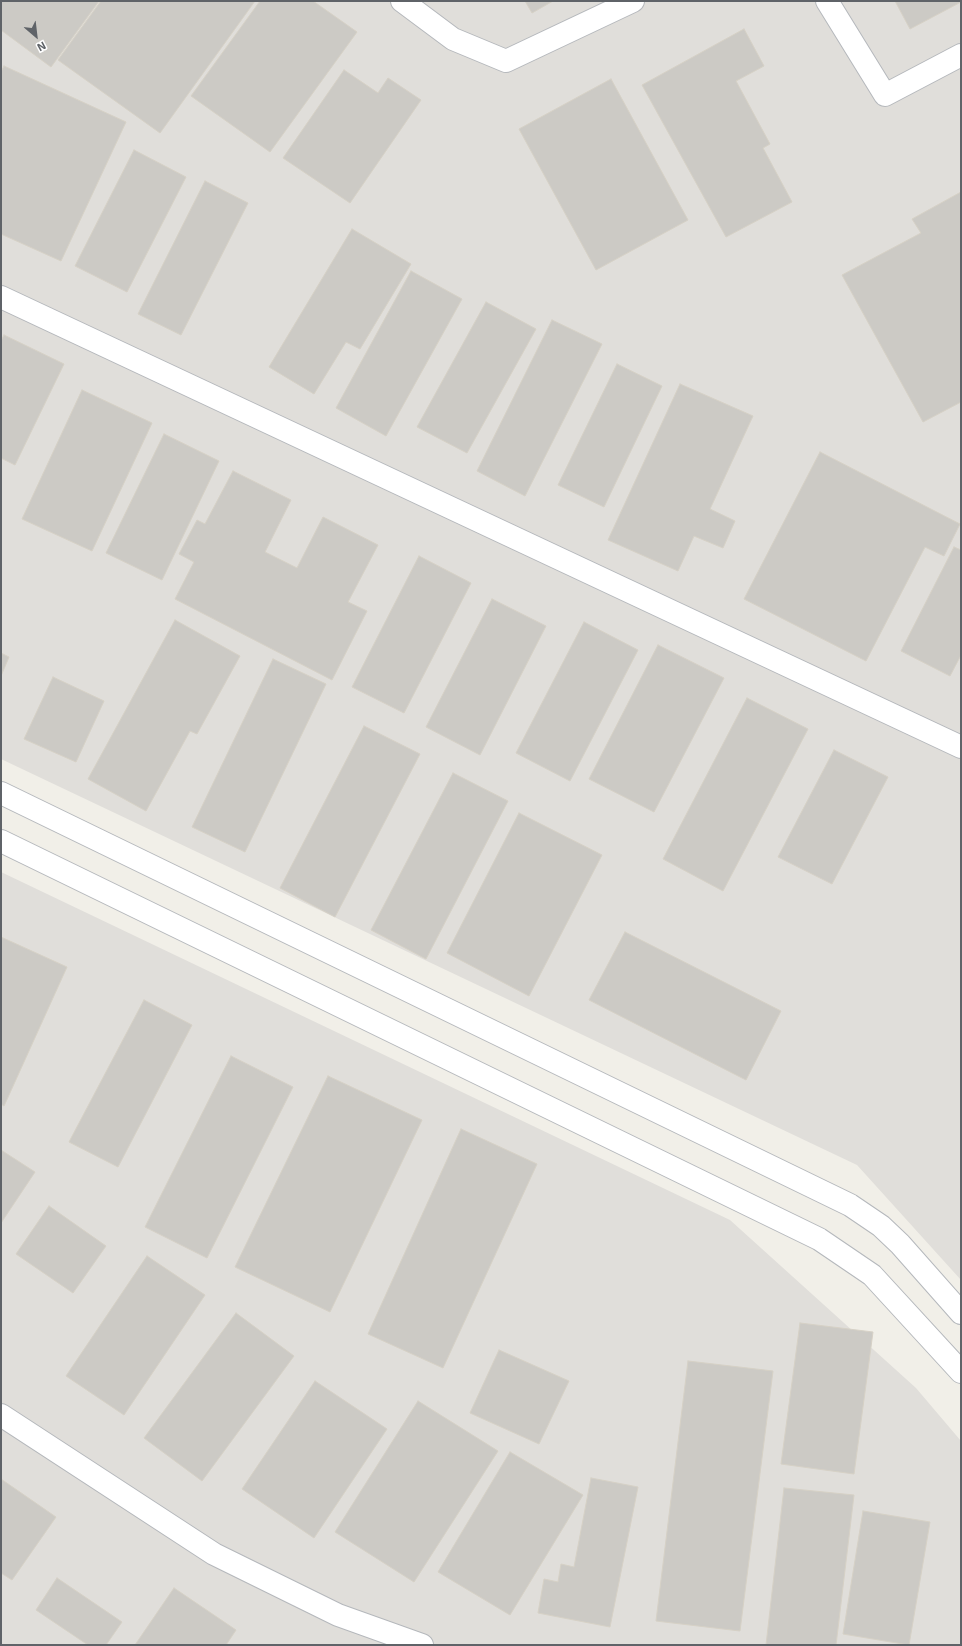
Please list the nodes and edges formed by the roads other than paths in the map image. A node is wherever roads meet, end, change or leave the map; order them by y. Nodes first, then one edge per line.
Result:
1 (402, 1) edge
2 (633, 1) edge
3 (827, 1) edge
4 (961, 55) edge
5 (1, 297) edge
6 (961, 747) edge
7 (1, 792) edge
8 (1, 841) edge
9 (961, 1313) edge
10 (961, 1372) edge
11 (1, 1415) edge
12 (422, 1645) edge

1 - 2 street
3 - 4 street
5 - 6 street
7 - 9 street
8 - 10 street
11 - 12 street

